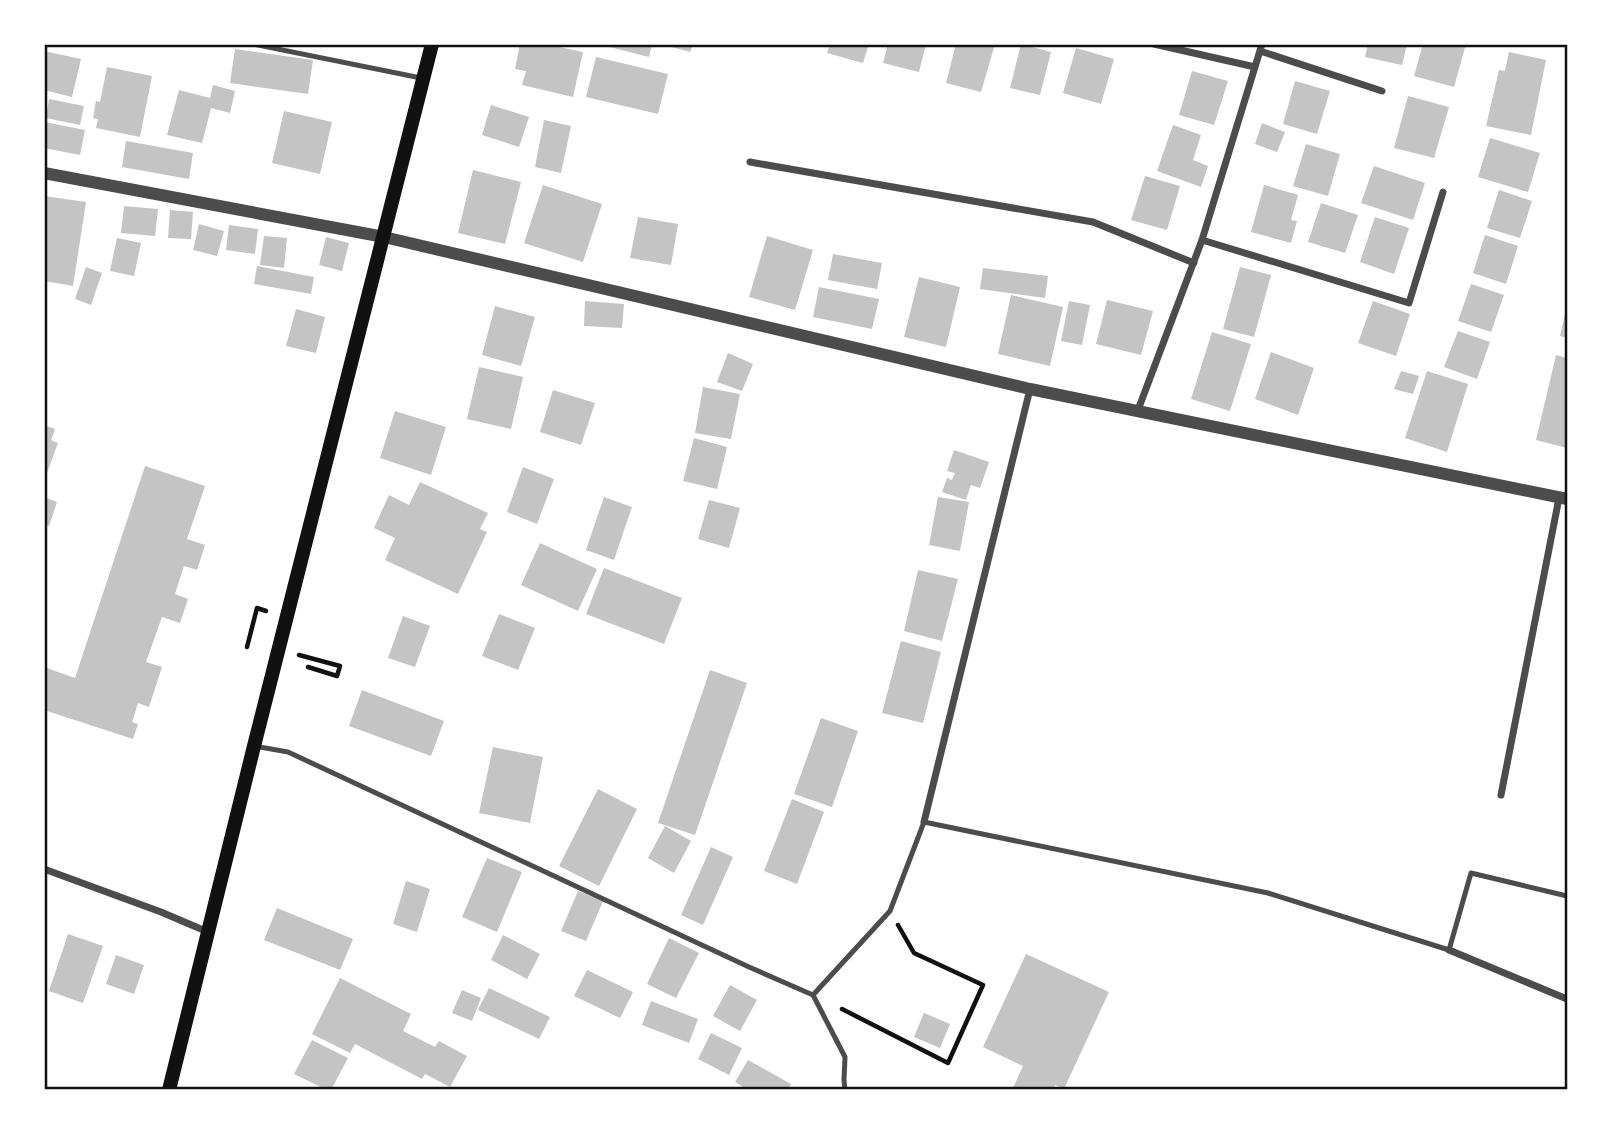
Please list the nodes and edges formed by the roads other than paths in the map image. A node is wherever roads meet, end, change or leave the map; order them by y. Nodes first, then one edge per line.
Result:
1 (253, 44) edge
2 (432, 44) edge
3 (1154, 44) edge
4 (1261, 47) edge
5 (1255, 67) junction
6 (423, 79) junction
7 (1382, 91) dead end
8 (750, 162) dead end
9 (44, 173) edge
10 (1443, 192) dead end
11 (384, 237) junction
12 (1202, 240) junction
13 (1194, 263) junction
14 (1030, 389) junction
15 (1138, 410) junction
16 (1563, 499) edge
17 (254, 746) junction
18 (1501, 795) dead end
19 (924, 822) junction
20 (44, 869) edge
21 (1567, 896) edge
22 (208, 932) junction
23 (1449, 950) junction
24 (813, 995) junction
25 (1567, 999) edge
26 (170, 1090) edge
27 (845, 1090) edge

1 - 6 lane
2 - 6 main road
3 - 5 street
4 - 5 street
4 - 7 street
5 - 12 street
6 - 11 main road
8 - 13 street
9 - 11 street
10 - 12 street
11 - 14 street
11 - 17 main road
12 - 13 street
13 - 15 street
14 - 15 street
14 - 19 street
15 - 16 street
16 - 18 street
17 - 22 main road
17 - 24 lane
19 - 23 lane
19 - 24 lane
20 - 22 street
21 - 23 lane
22 - 26 main road
23 - 25 street
24 - 27 lane

